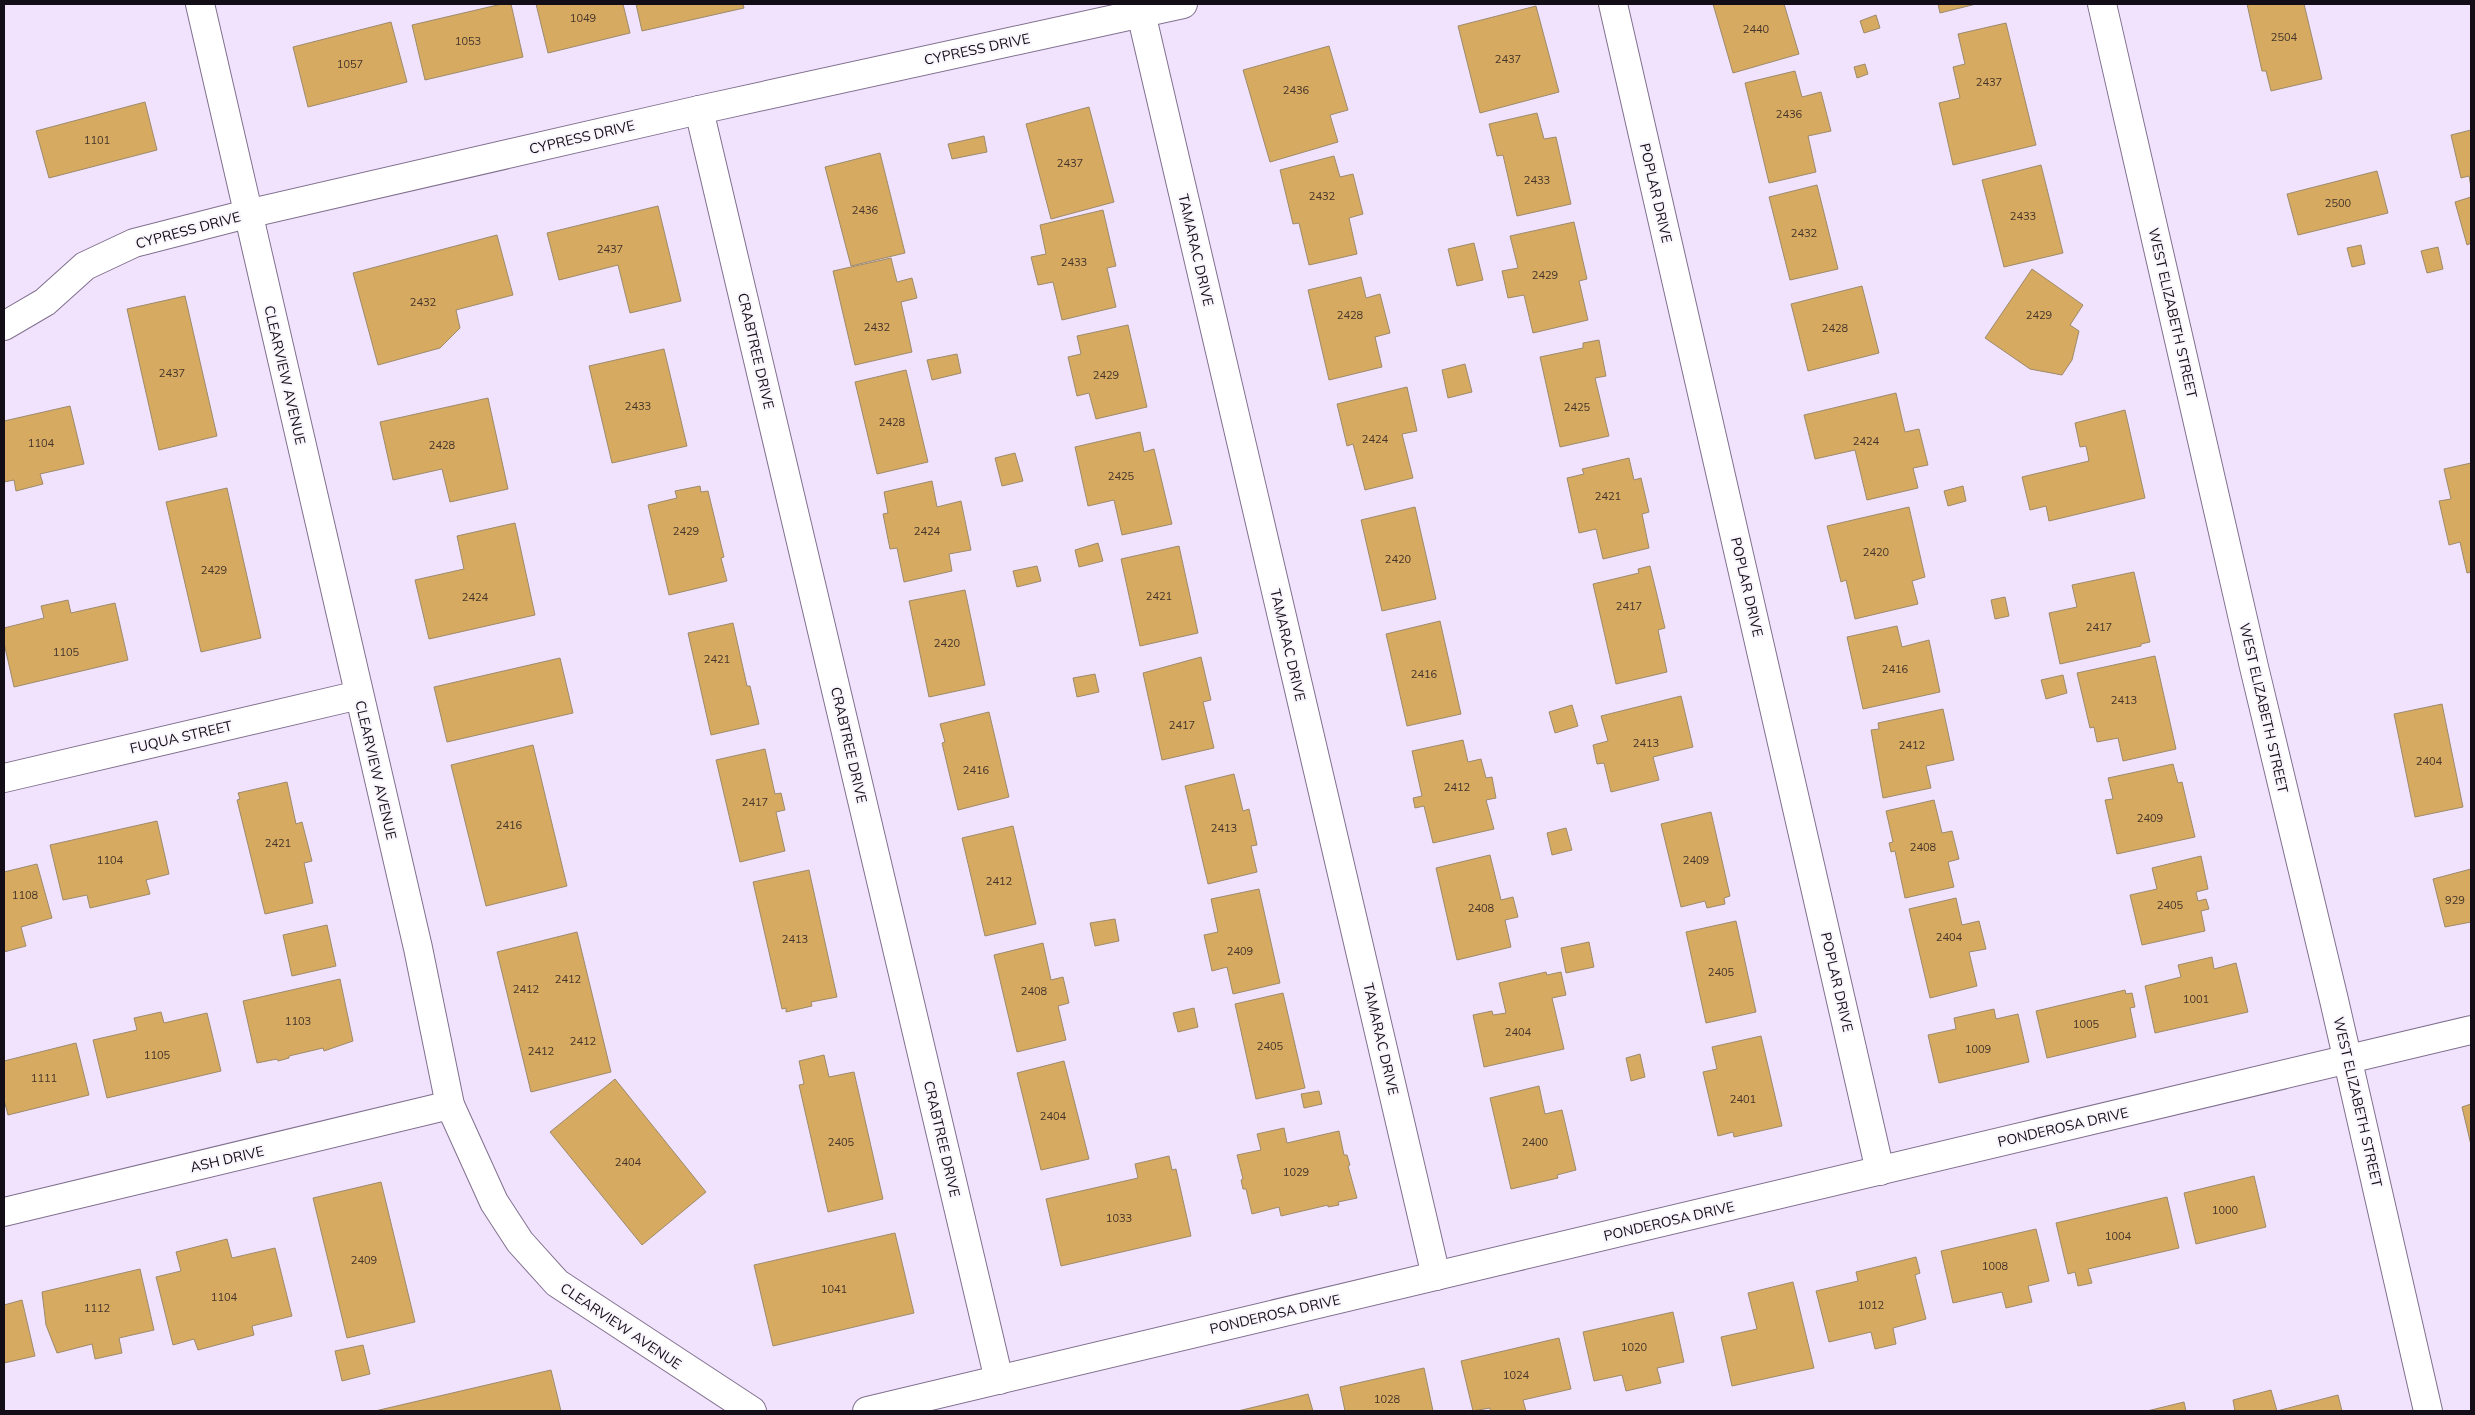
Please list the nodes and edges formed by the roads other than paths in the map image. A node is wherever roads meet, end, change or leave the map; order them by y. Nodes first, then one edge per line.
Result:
1 (200, 4) edge
2 (1183, 4) edge
3 (1613, 4) edge
4 (2102, 4) edge
5 (1141, 13) junction
6 (699, 110) junction
7 (247, 214) junction
8 (4, 326) edge
9 (359, 694) junction
10 (4, 778) edge
11 (2471, 1030) edge
12 (2348, 1059) junction
13 (450, 1105) junction
14 (1880, 1171) junction
15 (4, 1212) edge
16 (1436, 1276) junction
17 (999, 1380) junction
18 (752, 1411) edge
19 (867, 1411) edge
20 (2428, 1411) edge

1 - 7 street, CLEARVIEW AVENUE
2 - 5 street, CYPRESS DRIVE
3 - 14 street, POPLAR DRIVE
4 - 12 street, WEST ELIZABETH STREET
5 - 6 street, CYPRESS DRIVE
5 - 16 street, TAMARAC DRIVE
6 - 7 street, CYPRESS DRIVE
6 - 17 street, CRABTREE DRIVE
7 - 8 street, CYPRESS DRIVE
7 - 9 street, CLEARVIEW AVENUE
9 - 10 street, FUQUA STREET
9 - 13 street, CLEARVIEW AVENUE
11 - 12 street, PONDEROSA DRIVE
12 - 14 street, PONDEROSA DRIVE
12 - 20 street, WEST ELIZABETH STREET
13 - 15 street, ASH DRIVE
13 - 18 street, CLEARVIEW AVENUE
14 - 16 street, PONDEROSA DRIVE
16 - 17 street, PONDEROSA DRIVE
17 - 19 street, PONDEROSA DRIVE

